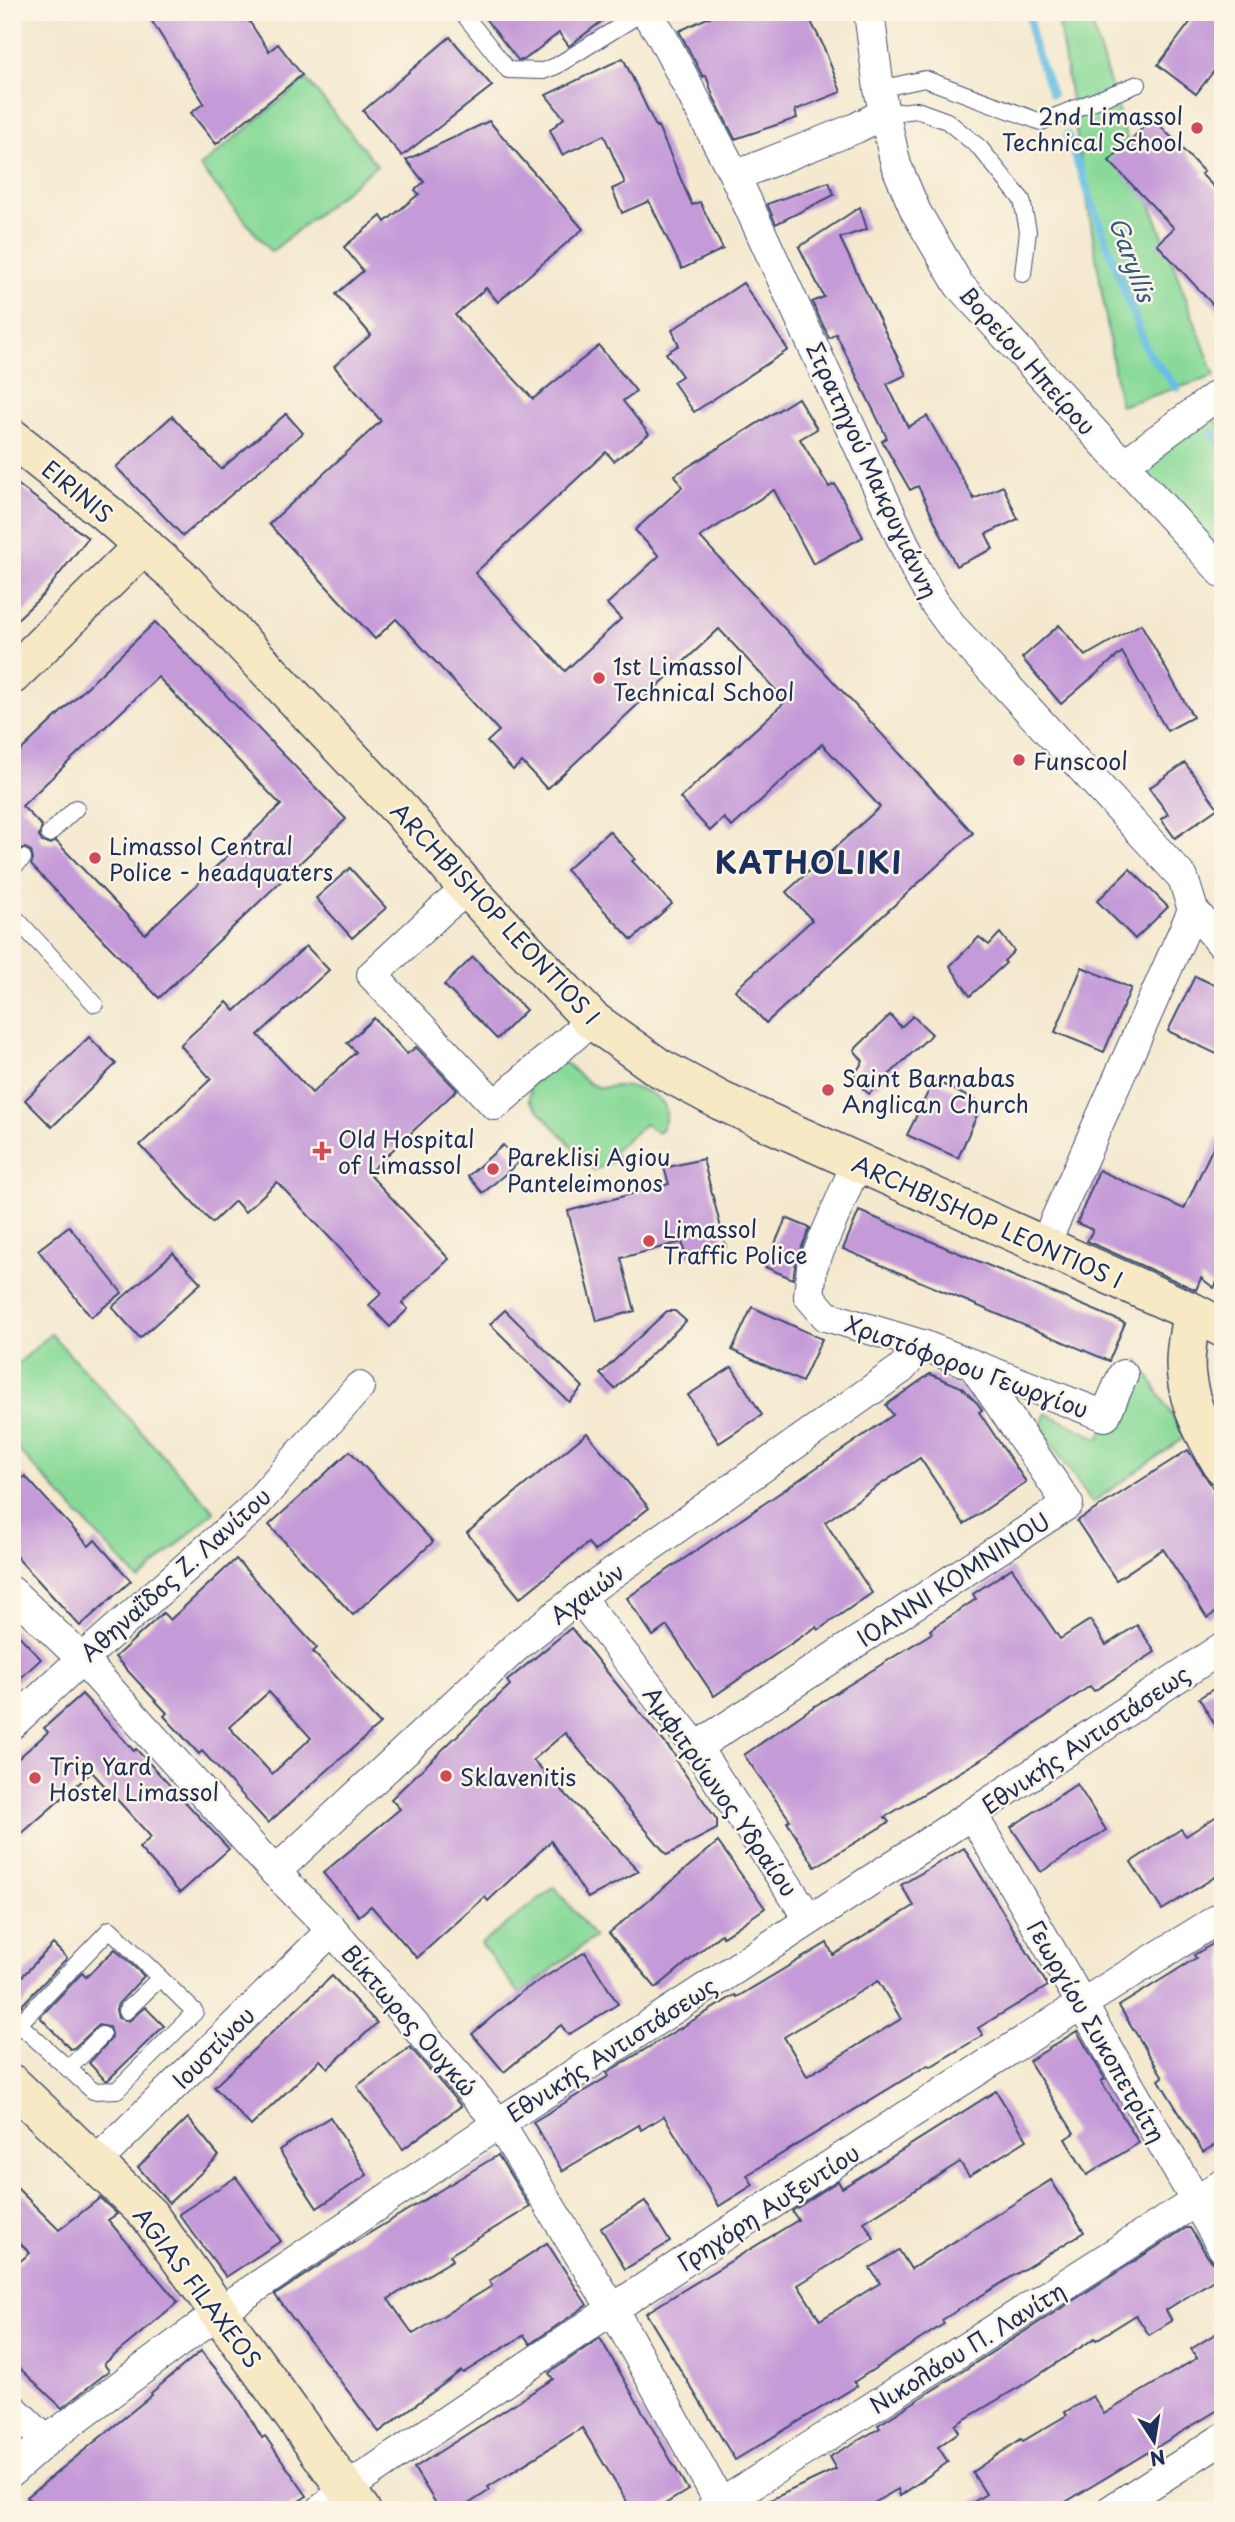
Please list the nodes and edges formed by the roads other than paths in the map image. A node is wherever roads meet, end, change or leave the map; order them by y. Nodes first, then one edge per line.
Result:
1 (462, 12) edge
2 (644, 12) edge
3 (869, 12) edge
4 (1138, 84) dead end
5 (881, 102) junction
6 (735, 176) junction
7 (1023, 274) dead end
8 (1218, 406) edge
9 (12, 438) edge
10 (1124, 465) junction
11 (144, 545) junction
12 (1223, 573) edge
13 (12, 675) edge
14 (76, 808) dead end
15 (49, 834) dead end
16 (468, 889) junction
17 (1193, 910) junction
18 (12, 914) edge
19 (1223, 945) edge
20 (95, 1004) dead end
21 (592, 1020) junction
22 (857, 1163) junction
23 (1044, 1246) junction
24 (1207, 1320) edge
25 (922, 1345) junction
26 (973, 1365) junction
27 (1123, 1375) dead end
28 (359, 1387) dead end
29 (1223, 1466) edge
30 (12, 1592) edge
31 (579, 1597) junction
32 (1223, 1647) edge
33 (82, 1659) junction
34 (12, 1724) edge
35 (696, 1747) junction
36 (972, 1814) junction
37 (275, 1872) junction
38 (1223, 1916) edge
39 (809, 1919) junction
40 (332, 1930) junction
41 (88, 1951) junction
42 (100, 1963) dead end
43 (160, 1978) junction
44 (131, 2001) dead end
45 (1082, 2003) junction
46 (16, 2027) edge
47 (102, 2035) dead end
48 (68, 2069) junction
49 (12, 2084) edge
50 (499, 2123) junction
51 (94, 2164) junction
52 (1223, 2184) edge
53 (1195, 2203) junction
54 (1223, 2248) edge
55 (612, 2308) junction
56 (218, 2313) junction
57 (12, 2408) edge
58 (1223, 2438) edge
59 (46, 2441) junction
60 (12, 2471) edge
61 (343, 2503) edge
62 (719, 2508) edge
63 (1111, 2510) edge

1 - 2 lane
2 - 6 street, Στρατηγού Μακρυγιάννη
3 - 5 street, Βορείου Ηπείρου
4 - 5 lane
5 - 6 street
5 - 7 lane
5 - 10 street, Βορείου Ηπείρου
6 - 17 street, Στρατηγού Μακρυγιάννη
8 - 10 street
9 - 11 main road, EIRINIS
10 - 12 street, Βορείου Ηπείρου
11 - 13 main road
11 - 16 main road, ARCHBISHOP LEONTIOS I
14 - 15 lane
16 - 21 main road, ARCHBISHOP LEONTIOS I
16 - 21 street
17 - 19 street, Στρατηγού Μακρυγιάννη
17 - 23 street
18 - 20 lane
21 - 22 main road, ARCHBISHOP LEONTIOS I
22 - 23 main road, ARCHBISHOP LEONTIOS I
22 - 25 street, Χριστόφορου Γεωργίου
23 - 24 main road, ARCHBISHOP LEONTIOS I
24 - 29 main road
25 - 26 street, Χριστόφορου Γεωργίου
25 - 31 street, Αχαιών
26 - 27 street, Χριστόφορου Γεωργίου
26 - 35 street, IOANNI KOMNINOU
28 - 33 street, Αθηναΐδος Ζ. Λανίτου
30 - 33 street, Βίκτωρος Ουγκώ
31 - 35 street, Αμφιτρύωνος Υδραίου
31 - 37 street, Αχαιών
32 - 36 street, Εθνικής Αντιστάσεως
33 - 34 street, Αθηναΐδος Ζ. Λανίτου
33 - 37 street, Βίκτωρος Ουγκώ
35 - 39 street, Αμφιτρύωνος Υδραίου
36 - 39 street, Εθνικής Αντιστάσεως
36 - 45 street, Γεωργίου Συκοπετρίτη
37 - 40 street, Βίκτωρος Ουγκώ
38 - 45 street, Γρηγόρη Αυξεντίου
39 - 50 street, Εθνικής Αντιστάσεως
40 - 50 street, Βίκτωρος Ουγκώ
40 - 51 street, Ιουστίνου
41 - 42 lane
41 - 43 lane
41 - 46 lane
43 - 44 lane
43 - 48 lane
45 - 53 street, Γεωργίου Συκοπετρίτη
45 - 55 street, Γρηγόρη Αυξεντίου
46 - 48 lane
47 - 48 lane
49 - 51 main road, AGIAS FILAXEOS
50 - 55 street, Βίκτωρος Ουγκώ
50 - 56 street, Εθνικής Αντιστάσεως
51 - 56 main road, AGIAS FILAXEOS
52 - 53 street, Νικολάου Π. Λανίτη
53 - 54 street, Γεωργίου Συκοπετρίτη
53 - 62 street, Νικολάου Π. Λανίτη
55 - 61 street, Γρηγόρη Αυξεντίου
55 - 62 street, Βίκτωρος Ουγκώ
56 - 59 street, Εθνικής Αντιστάσεως
56 - 61 main road, AGIAS FILAXEOS
57 - 59 street
58 - 63 street
59 - 60 street, Εθνικής Αντιστάσεως

